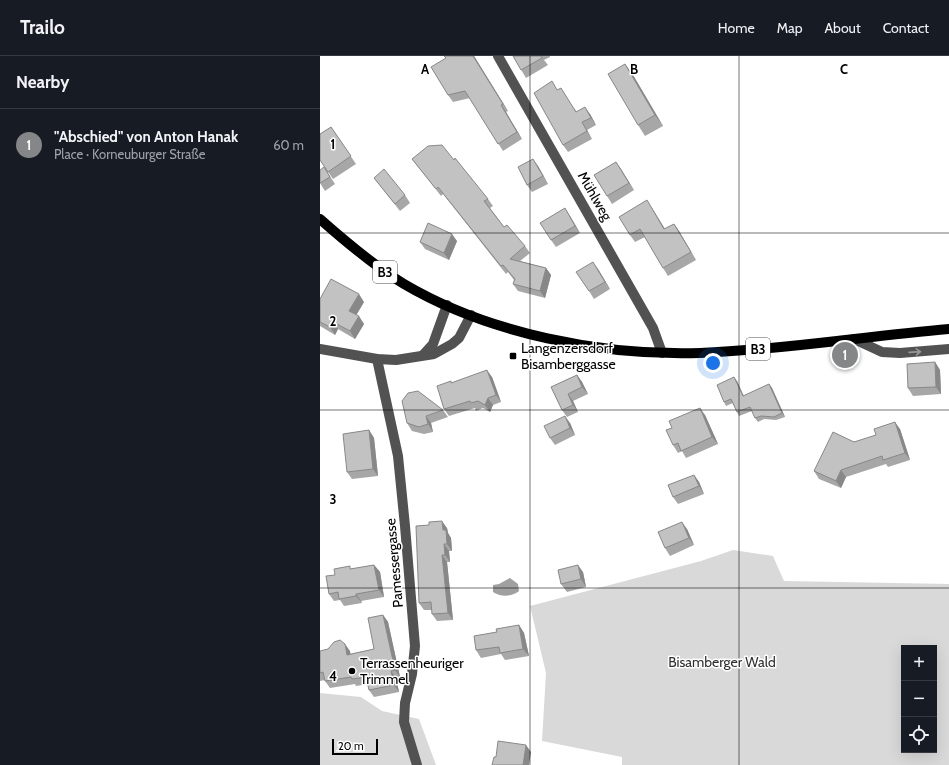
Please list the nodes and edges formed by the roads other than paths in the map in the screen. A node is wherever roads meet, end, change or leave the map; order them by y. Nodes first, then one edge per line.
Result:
1 (498, 56) edge
2 (320, 219) edge
3 (447, 305) junction
4 (471, 315) junction
5 (949, 329) edge
6 (854, 339) junction
7 (320, 349) edge
8 (949, 349) edge
9 (662, 353) junction
10 (424, 355) junction
11 (377, 359) junction
12 (417, 765) edge

1 - 9 street, Mühlweg
2 - 3 main road, B3
3 - 4 main road, B3
3 - 10 street
4 - 9 main road, B3
4 - 10 street
5 - 6 main road, B3
6 -> 8 street
6 - 9 main road, B3
7 - 11 street
10 - 11 street
11 - 12 street, Pamessergasse

